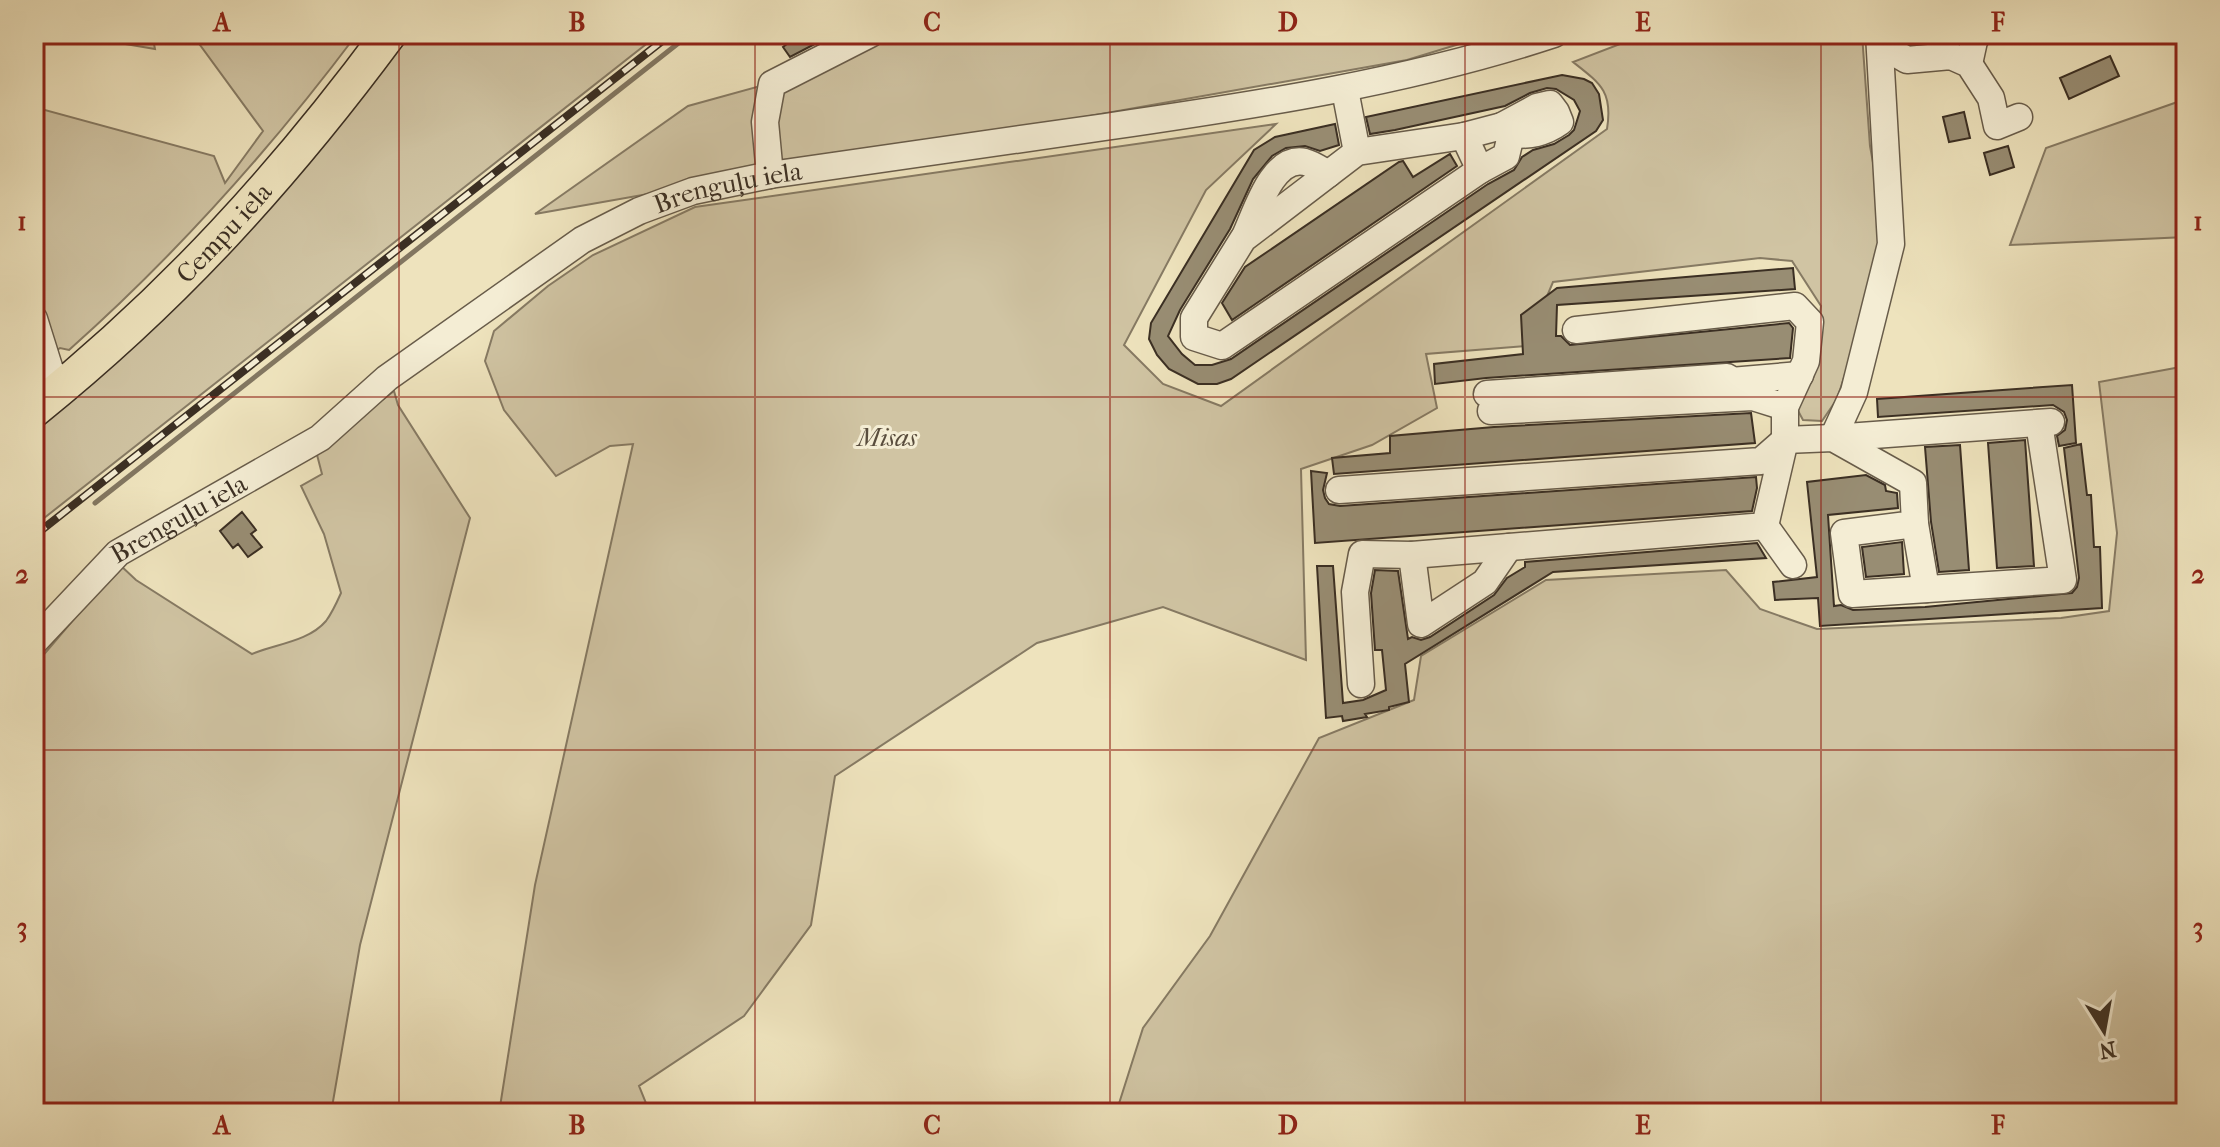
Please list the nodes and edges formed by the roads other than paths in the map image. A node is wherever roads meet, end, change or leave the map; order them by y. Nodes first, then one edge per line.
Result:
1 (389, 34) edge
2 (870, 34) edge
3 (1554, 34) edge
4 (1978, 34) edge
5 (1880, 40) edge
6 (1969, 64) junction
7 (1345, 90) junction
8 (2019, 117) dead end
9 (1464, 136) junction
10 (1357, 152) junction
11 (1480, 170) junction
12 (770, 175) junction
13 (34, 319) edge
14 (1576, 330) dead end
15 (1800, 375) junction
16 (1731, 381) junction
17 (63, 387) junction
18 (1753, 397) junction
19 (1785, 407) junction
20 (34, 410) edge
21 (1833, 438) junction
22 (1785, 440) junction
23 (1339, 490) dead end
24 (1915, 524) junction
25 (1765, 526) junction
26 (1509, 547) junction
27 (1412, 555) junction
28 (1793, 565) dead end
29 (1926, 589) junction
30 (34, 642) edge
31 (1361, 684) dead end

1 - 17 main road, Cempu iela
2 - 12 street
3 - 7 street, Brenguļu iela
4 - 6 street
5 - 6 street
5 - 21 street
6 - 8 street
7 - 10 street
7 - 12 street, Brenguļu iela
9 - 10 street
9 - 11 street
9 - 11 street
10 - 11 street
12 - 30 street, Brenguļu iela
13 - 17 street
14 - 15 street
15 - 16 street
15 - 19 street
16 - 18 street
16 - 18 street
17 - 20 main road, Cempu iela
18 - 19 street
19 - 22 street
21 - 22 street
21 - 24 street
21 - 29 street
22 - 23 street
22 - 25 street
24 - 29 street
24 - 29 street
25 - 26 street
25 - 28 street
26 - 27 street
26 - 27 street
27 - 31 street

